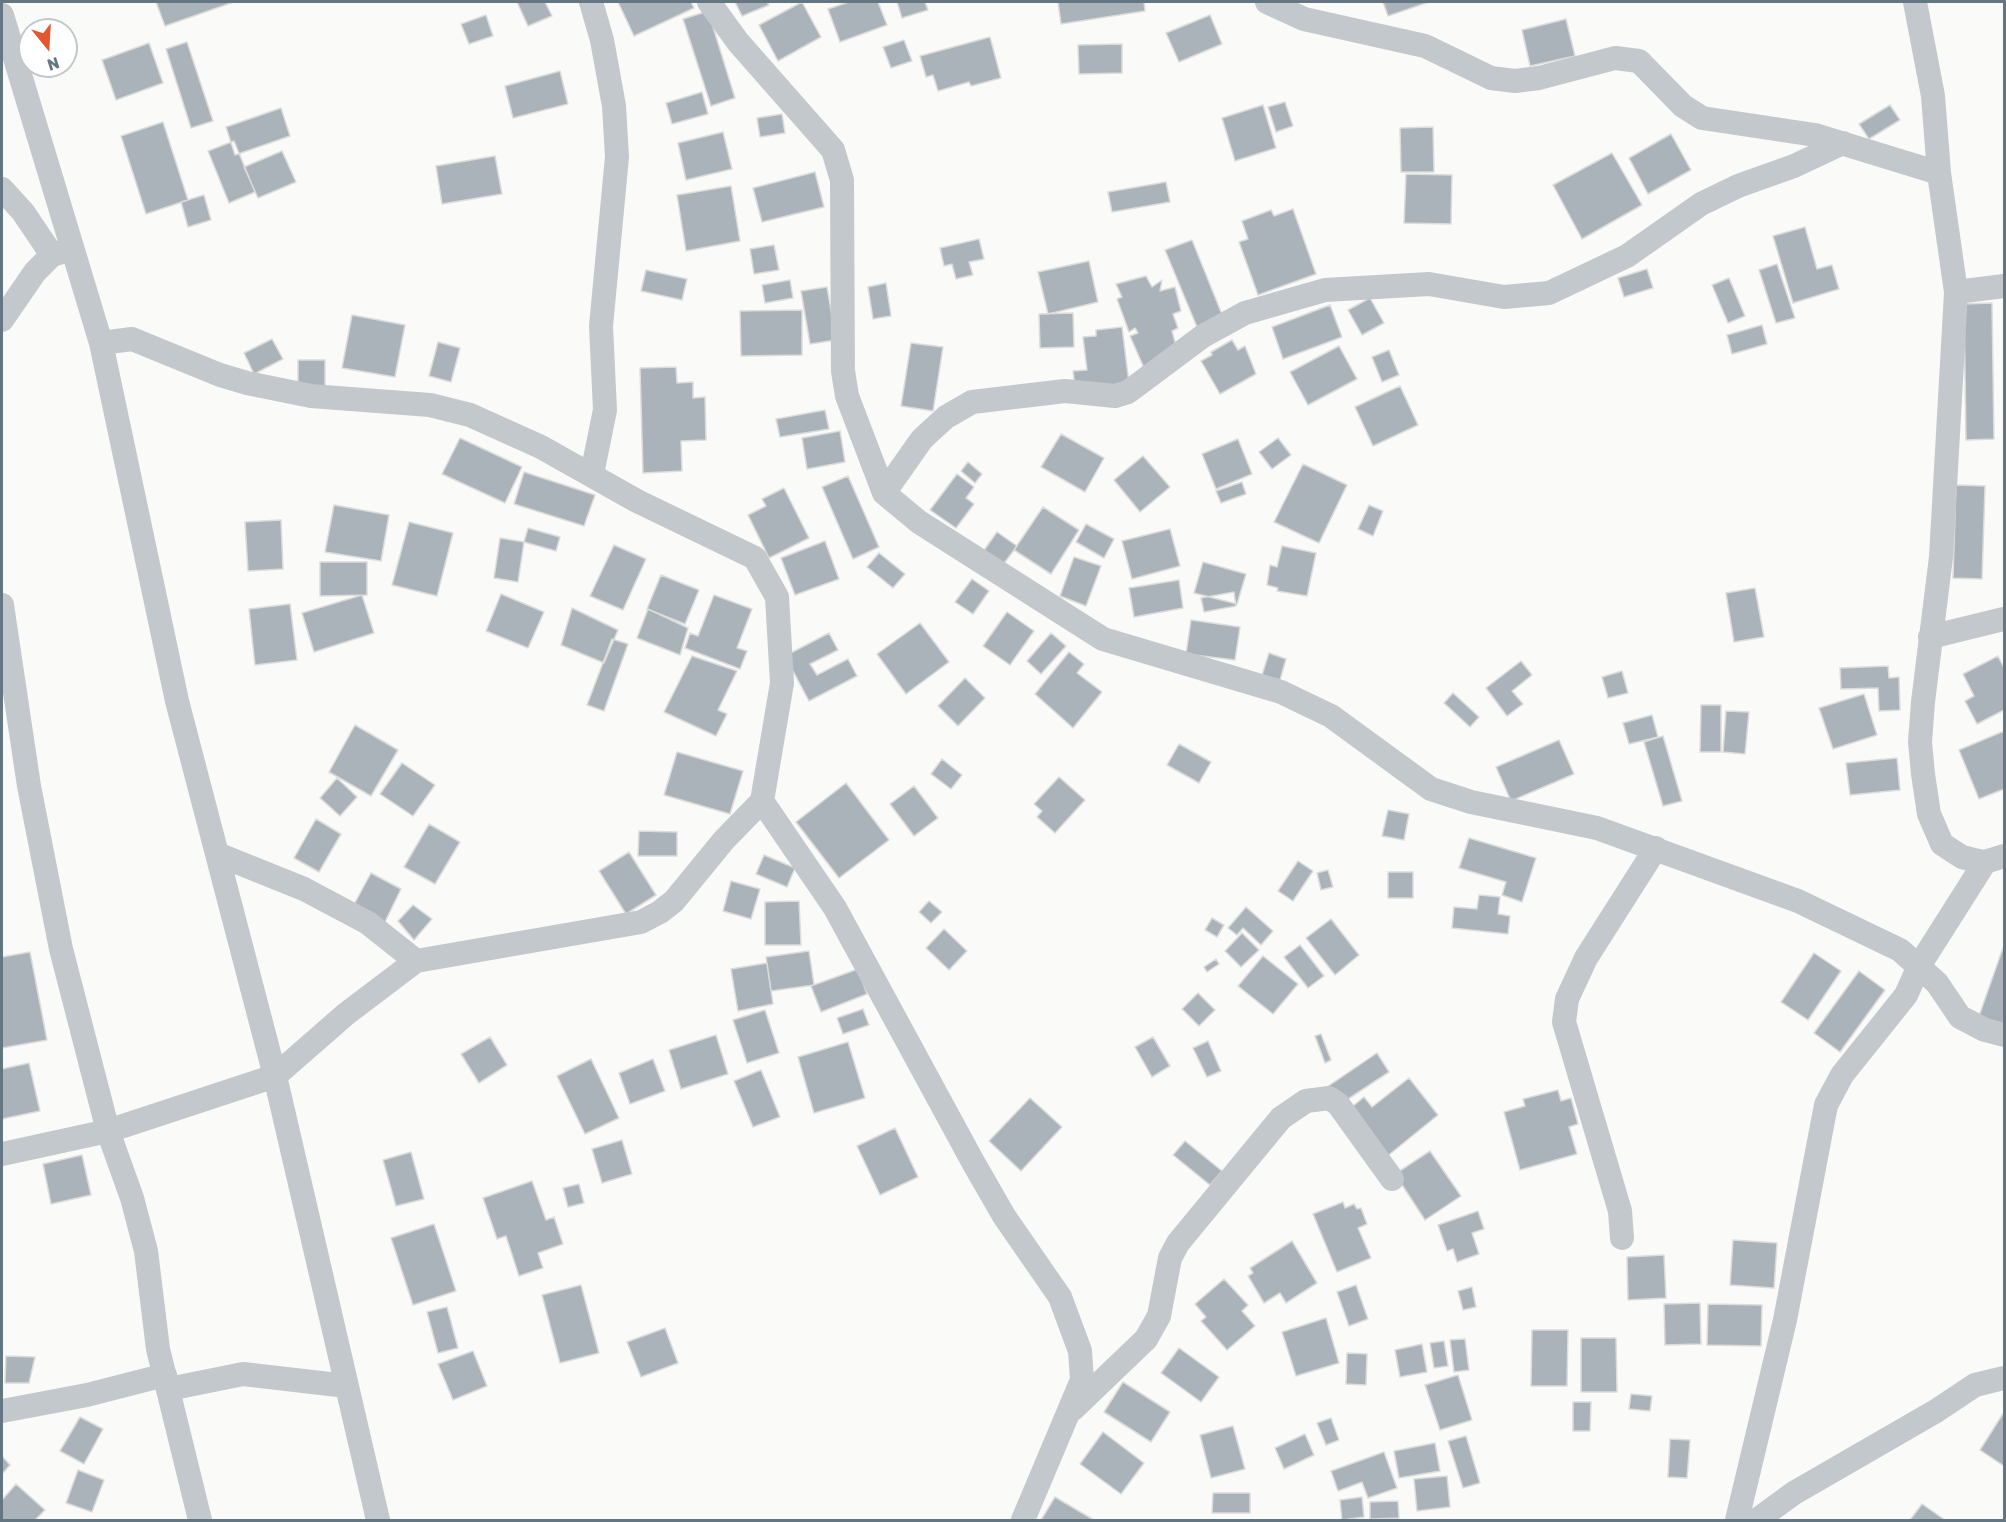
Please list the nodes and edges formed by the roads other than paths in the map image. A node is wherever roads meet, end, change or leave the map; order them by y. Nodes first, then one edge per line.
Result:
1 (591, 2) edge
2 (709, 2) edge
3 (1267, 2) edge
4 (1917, 2) edge
5 (2, 15) edge
6 (1843, 143) junction
7 (1939, 173) junction
8 (2, 190) edge
9 (62, 252) junction
10 (2004, 286) edge
11 (1956, 292) junction
12 (2, 320) edge
13 (101, 343) junction
14 (592, 474) junction
15 (884, 493) junction
16 (2, 605) edge
17 (2004, 619) edge
18 (4, 637) edge
19 (1930, 637) junction
20 (762, 801) junction
21 (1656, 848) junction
22 (217, 854) junction
23 (1994, 859) edge
24 (416, 961) junction
25 (1919, 966) junction
26 (2004, 1035) edge
27 (275, 1076) junction
28 (108, 1131) junction
29 (2, 1154) edge
30 (1392, 1179) dead end
31 (1622, 1238) dead end
32 (2004, 1378) edge
33 (167, 1382) junction
34 (347, 1386) junction
35 (2, 1411) edge
36 (1069, 1413) junction
37 (200, 1521) edge
38 (378, 1521) edge
39 (1023, 1521) edge
40 (1737, 1521) edge
41 (1757, 1521) edge

1 - 14 street
2 - 15 street
3 - 6 street
4 - 7 street
5 - 9 street
6 - 7 street
6 - 15 street
7 - 11 street
8 - 9 street
9 - 12 street
9 - 13 street
10 - 11 street
11 - 19 street
13 - 14 street
13 - 22 street
14 - 20 street
15 - 21 street
16 - 18 street
17 - 19 street
18 - 28 street
19 - 23 street
20 - 24 street
20 - 36 street
21 - 25 street
21 - 31 street
22 - 24 street
22 - 27 street
23 - 25 street
24 - 27 street
25 - 26 street
25 - 40 street
27 - 28 street
27 - 34 street
28 - 29 street
28 - 33 street
30 - 36 street
32 - 41 street
33 - 34 street
33 - 35 street
33 - 37 street
34 - 38 street
36 - 39 street

